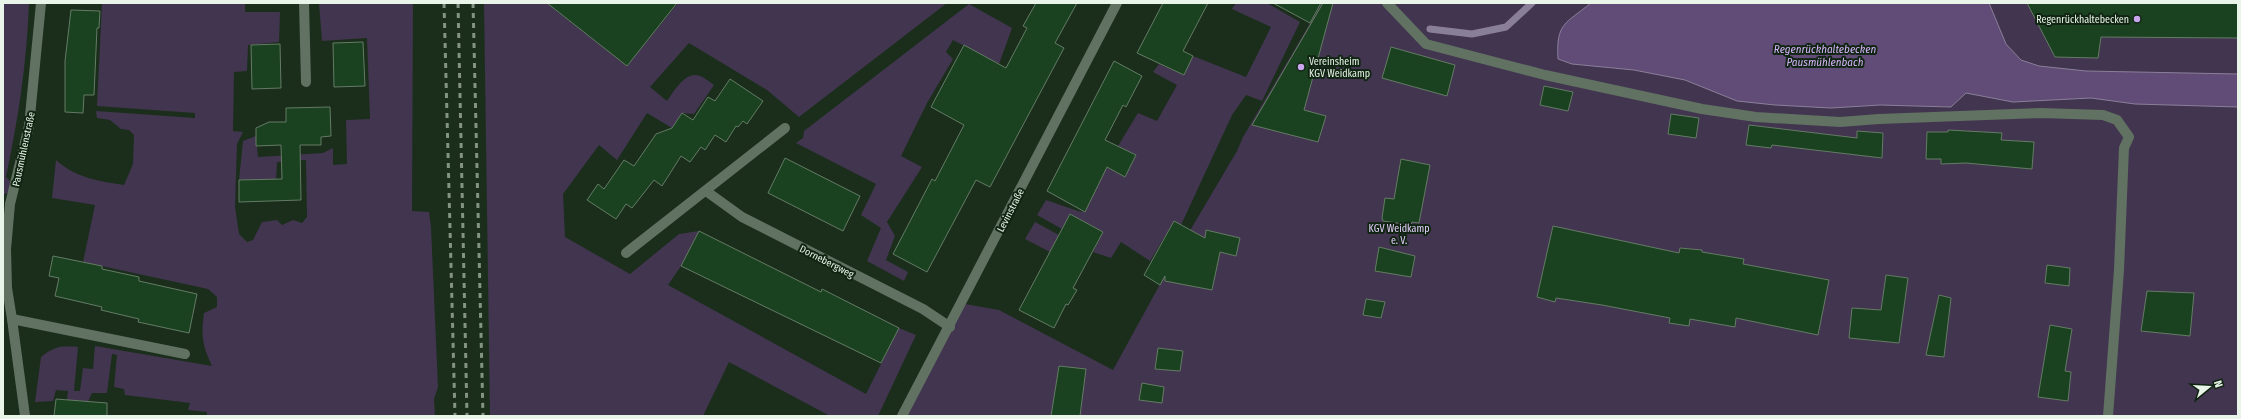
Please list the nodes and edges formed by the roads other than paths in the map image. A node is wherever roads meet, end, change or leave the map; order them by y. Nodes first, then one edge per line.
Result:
1 (41, 3) edge
2 (304, 3) edge
3 (1117, 3) edge
4 (1387, 3) edge
5 (306, 82) dead end
6 (786, 128) dead end
7 (706, 192) junction
8 (626, 253) dead end
9 (12, 319) junction
10 (950, 327) junction
11 (185, 354) dead end
12 (25, 416) edge
13 (902, 416) edge
14 (2108, 416) edge

1 - 9 street, Pausmühlenstraße
2 - 5 street
3 - 10 street, Levinstraße
4 - 14 street
6 - 7 street
7 - 8 street
7 - 10 street, Dornebergweg
9 - 11 street
9 - 12 street, Pausmühlenstraße
10 - 13 street, Levinstraße

